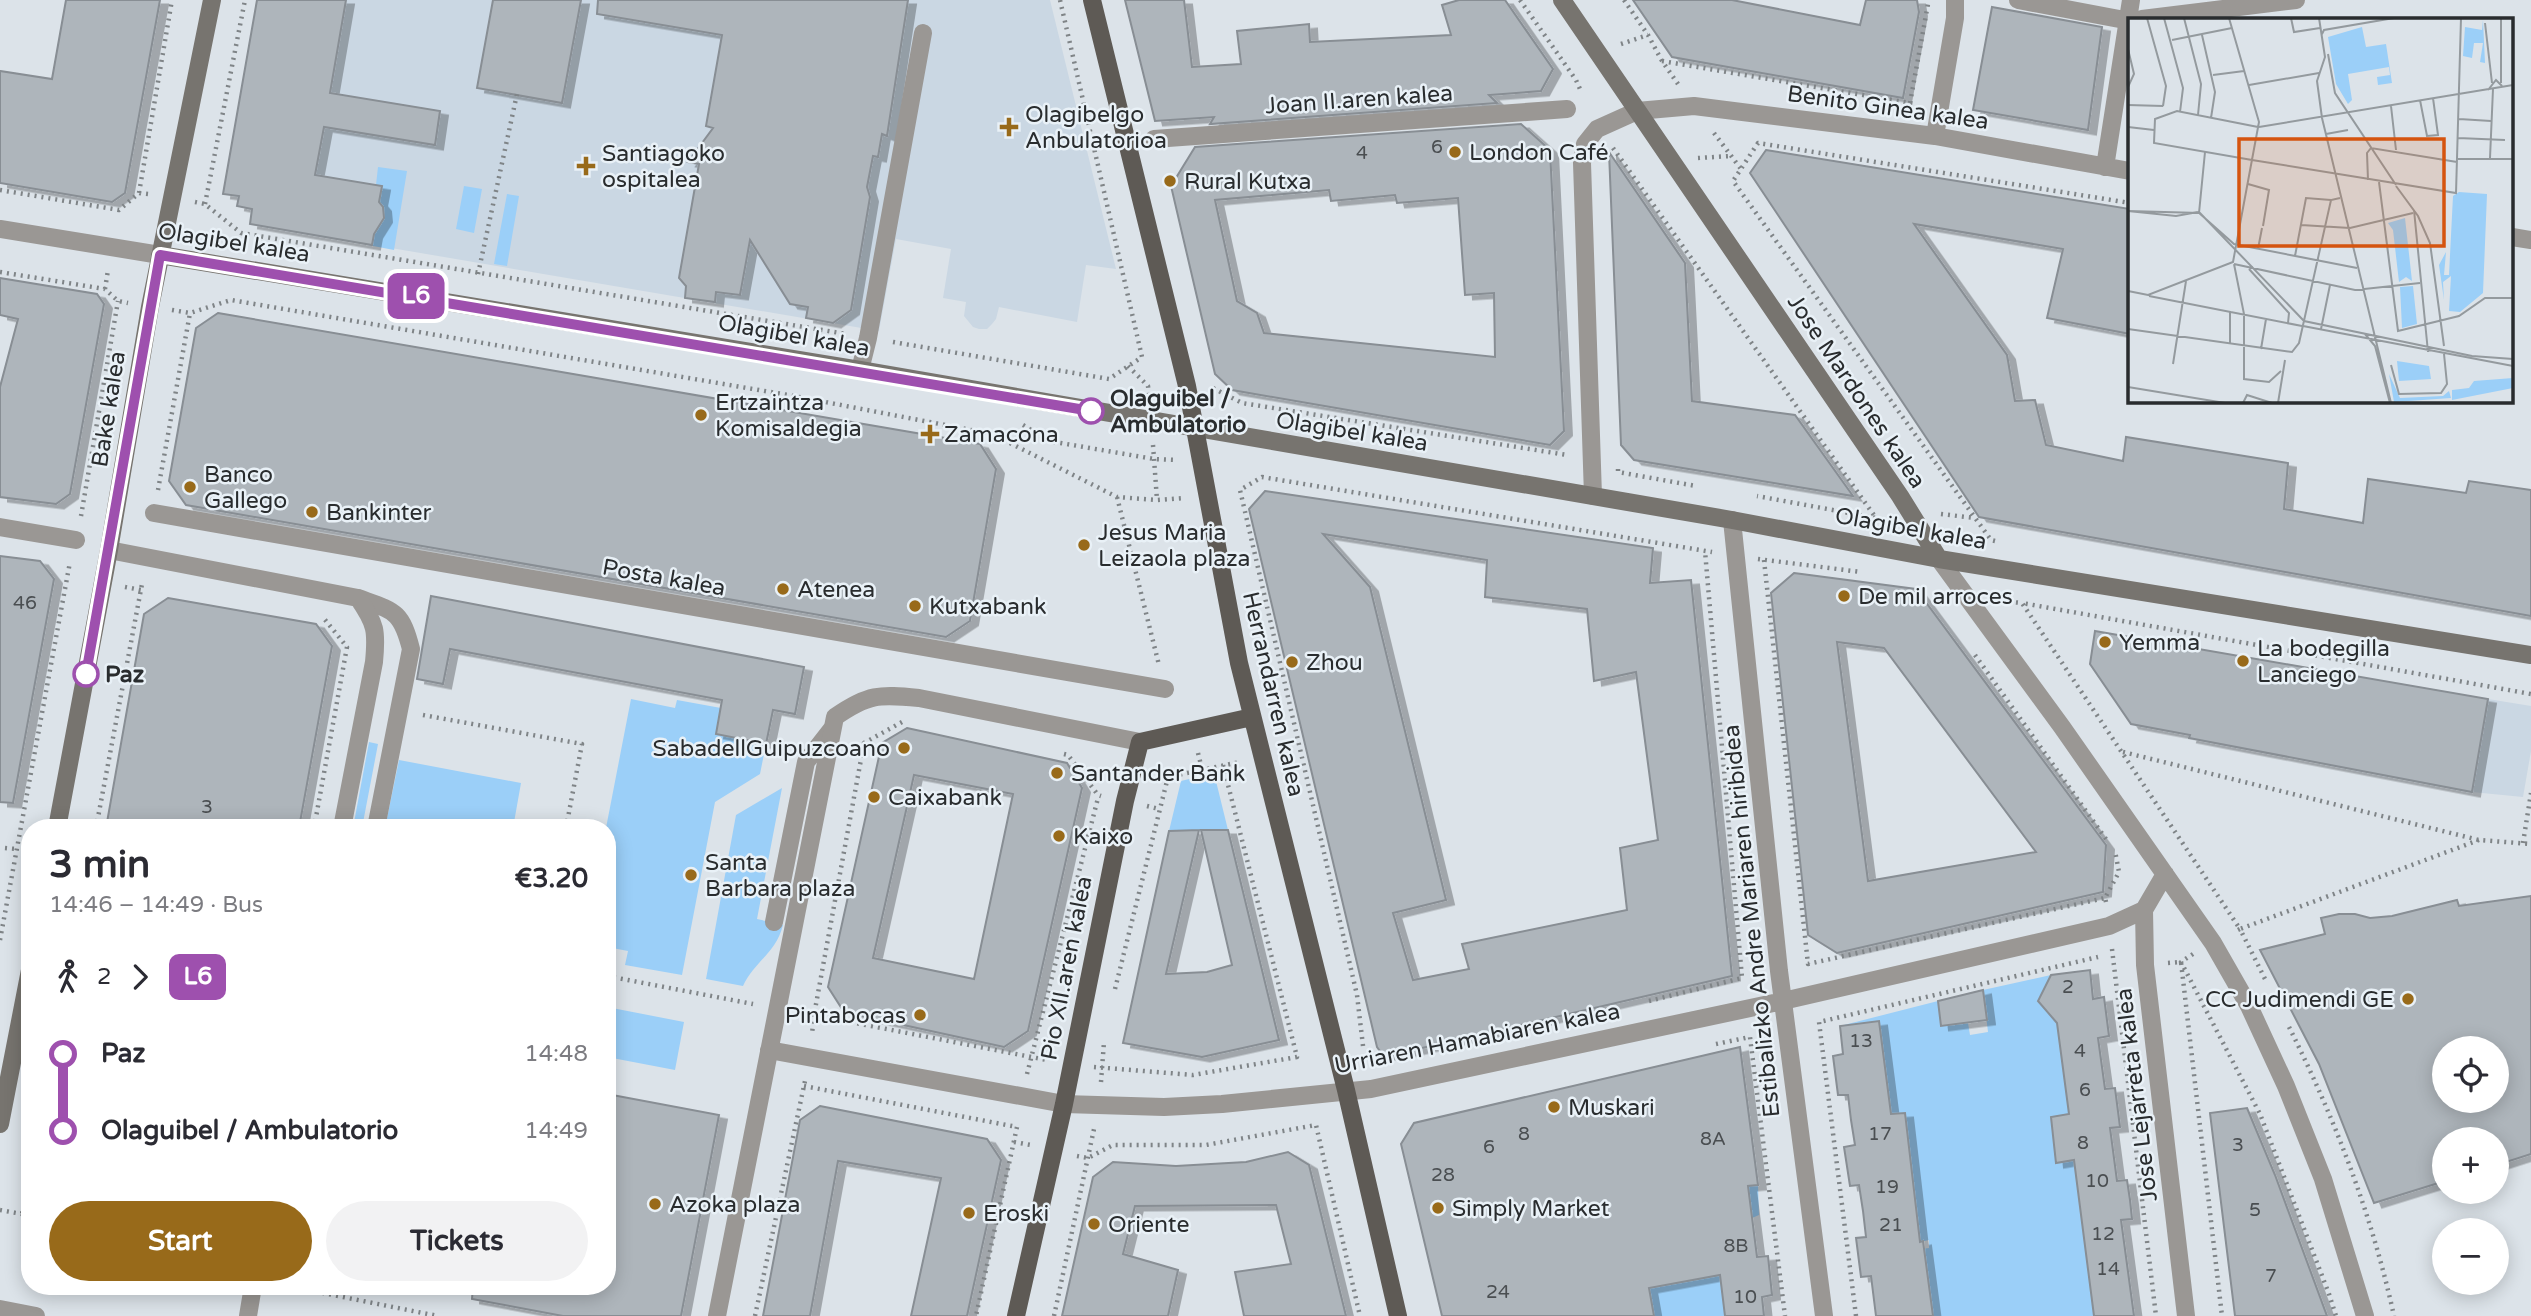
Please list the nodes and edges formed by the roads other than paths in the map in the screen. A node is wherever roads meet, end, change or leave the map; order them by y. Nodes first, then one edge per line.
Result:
1 (212, 0) edge
2 (1092, 0) edge
3 (1562, 0) edge
4 (1955, 0) edge
5 (2018, 0) edge
6 (2131, 0) edge
7 (2296, 0) edge
8 (2133, 18) edge
9 (2149, 18) edge
10 (2128, 19) edge
11 (923, 33) dead end
12 (2128, 46) edge
13 (1567, 109) dead end
14 (1637, 111) junction
15 (1935, 136) junction
16 (1154, 139) dead end
17 (2105, 167) junction
18 (2128, 171) edge
19 (0, 229) edge
20 (160, 255) junction
21 (860, 370) junction
22 (1195, 429) junction
23 (1593, 496) junction
24 (154, 513) road end
25 (1732, 520) junction
26 (0, 527) edge
27 (76, 540) road end
28 (109, 550) junction
29 (1939, 559) junction
30 (358, 598) junction
31 (2531, 655) edge
32 (1165, 689) road end
33 (1252, 717) junction
34 (831, 730) junction
35 (1140, 742) junction
36 (59, 819) edge
37 (344, 819) edge
38 (378, 819) edge
39 (2165, 874) junction
40 (2144, 910) junction
41 (774, 922) dead end
42 (1783, 1001) junction
43 (21, 1016) edge
44 (769, 1050) junction
45 (1346, 1090) junction
46 (1064, 1104) junction
47 (0, 1124) edge
48 (252, 1295) edge
49 (0, 1309) edge
50 (36, 1316) edge
51 (248, 1316) edge
52 (717, 1316) edge
53 (1016, 1316) edge
54 (1398, 1316) edge
55 (1824, 1316) edge
56 (2186, 1316) edge
57 (2365, 1316) edge

1 - 20 main road, Bake kalea
2 - 22 main road, Herrandarren kalea
3 - 14 main road, Jose Mardones kalea
4 - 15 street
5 - 10 street
6 - 8 street
7 - 9 street
11 - 21 street
12 - 17 street
13 - 16 street, Joan II.aren kalea
14 - 15 street, Benito Ginea kalea
14 - 23 street, Benito Ginea kalea
14 - 29 main road, Jose Mardones kalea
15 - 17 street, Benito Ginea kalea
17 - 18 street, Benito Ginea kalea
19 - 20 street, Olagibel kalea
20 - 21 main road, Olagibel kalea
20 - 28 main road, Bake kalea
21 - 22 main road, Olagibel kalea
22 - 23 main road, Olagibel kalea
22 - 33 main road, Herrandarren kalea
23 - 25 main road, Olagibel kalea
24 - 32 street, Posta kalea
25 - 29 main road, Olagibel kalea
25 - 42 street, Estibalizko Andre Mariaren hiribidea
26 - 27 street
28 - 30 street
28 - 36 main road, Bake kalea
29 - 31 main road, Olagibel kalea
29 - 39 street, Jose Mardones kalea
30 - 37 street
30 - 38 street
33 - 35 main road
33 - 45 main road, Herrandarren kalea
34 - 35 street
34 - 41 street
34 - 44 street
35 - 46 main road, Pio XII.aren kalea
39 - 40 street
39 - 57 street, Jose Mardones kalea
40 - 42 street, Urriaren Hamabiaren kalea
40 - 56 street, Jose Lejarreta kalea
42 - 45 street, Urriaren Hamabiaren kalea
42 - 55 street, Estibalizko Andre Mariaren hiribidea
43 - 47 main road
44 - 46 street, Urriaren Hamabiaren kalea
44 - 52 street
45 - 46 street, Urriaren Hamabiaren kalea
45 - 54 main road, Herrandarren kalea
46 - 53 main road, Pio XII.aren kalea
48 - 51 street
49 - 50 street

